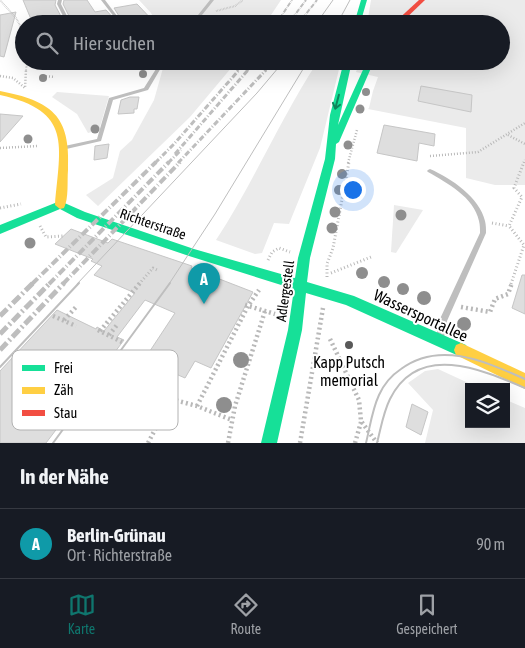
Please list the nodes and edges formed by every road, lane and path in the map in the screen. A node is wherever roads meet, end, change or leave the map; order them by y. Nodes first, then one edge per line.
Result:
1 (0, 0) edge
2 (60, 0) edge
3 (103, 0) edge
4 (212, 0) edge
5 (243, 0) edge
6 (364, 0) edge
7 (422, 0) edge
8 (64, 15) edge
9 (114, 15) edge
10 (200, 15) joint
11 (360, 15) edge
12 (406, 15) edge
13 (15, 17) edge
14 (27, 70) edge
15 (158, 70) edge
16 (346, 70) edge
17 (367, 70) edge
18 (0, 76) edge
19 (43, 76) dead end
20 (56, 77) dead end
21 (0, 93) edge
22 (525, 123) edge
23 (357, 128) dead end
24 (508, 135) junction
25 (332, 144) junction
26 (525, 144) edge
27 (38, 146) dead end
28 (0, 148) edge
29 (62, 148) junction
30 (430, 156) dead end
31 (525, 160) edge
32 (430, 171) dead end
33 (60, 205) junction
34 (484, 222) junction
35 (509, 226) junction
36 (0, 230) edge
37 (371, 257) dead end
38 (159, 271) dead end
39 (331, 273) dead end
40 (300, 285) junction
41 (326, 292) junction
42 (452, 303) junction
43 (77, 306) dead end
44 (265, 311) junction
45 (275, 314) dead end
46 (53, 316) dead end
47 (64, 320) junction
48 (117, 325) dead end
49 (76, 326) dead end
50 (109, 335) junction
51 (330, 339) dead end
52 (440, 339) junction
53 (122, 342) dead end
54 (525, 381) edge
55 (178, 401) edge
56 (196, 406) junction
57 (233, 420) junction
58 (361, 421) junction
59 (155, 430) edge
60 (148, 443) edge
61 (228, 443) edge
62 (269, 443) edge
63 (300, 443) edge
64 (355, 443) edge
65 (376, 443) edge

1 - 13 path
2 - 8 lane
3 - 9 lane
4 - 10 lane
5 - 10 path
6 - 11 main road
7 - 12 main road
14 - 18 path
15 - 29 lane
16 -> 25 main road, Adlergestell
17 - 25 main road, Adlergestell
19 - 20 path
21 - 29 main road
22 - 24 path
23 - 41 path
24 - 26 path
24 - 30 path
25 - 40 main road, Adlergestell
27 - 28 path
29 - 33 main road
31 - 35 path
32 - 34 lane
33 - 36 main road
33 - 40 main road, Richterstraße
34 - 35 path
34 - 42 lane
35 - 42 path
37 - 39 path
38 - 50 path
40 - 41 main road, Wassersportallee
40 - 62 main road, Adlergestell
41 - 52 main road, Wassersportallee
41 - 63 path
42 - 52 lane
43 - 47 path
44 - 45 path
44 - 56 path
44 - 57 path
46 - 47 path
47 - 49 path
48 - 50 path
50 - 53 path
51 - 58 path
52 - 54 main road, Wassersportallee
55 - 56 path
56 - 57 path
57 - 61 path
58 - 64 path
58 - 65 path
59 - 60 path

